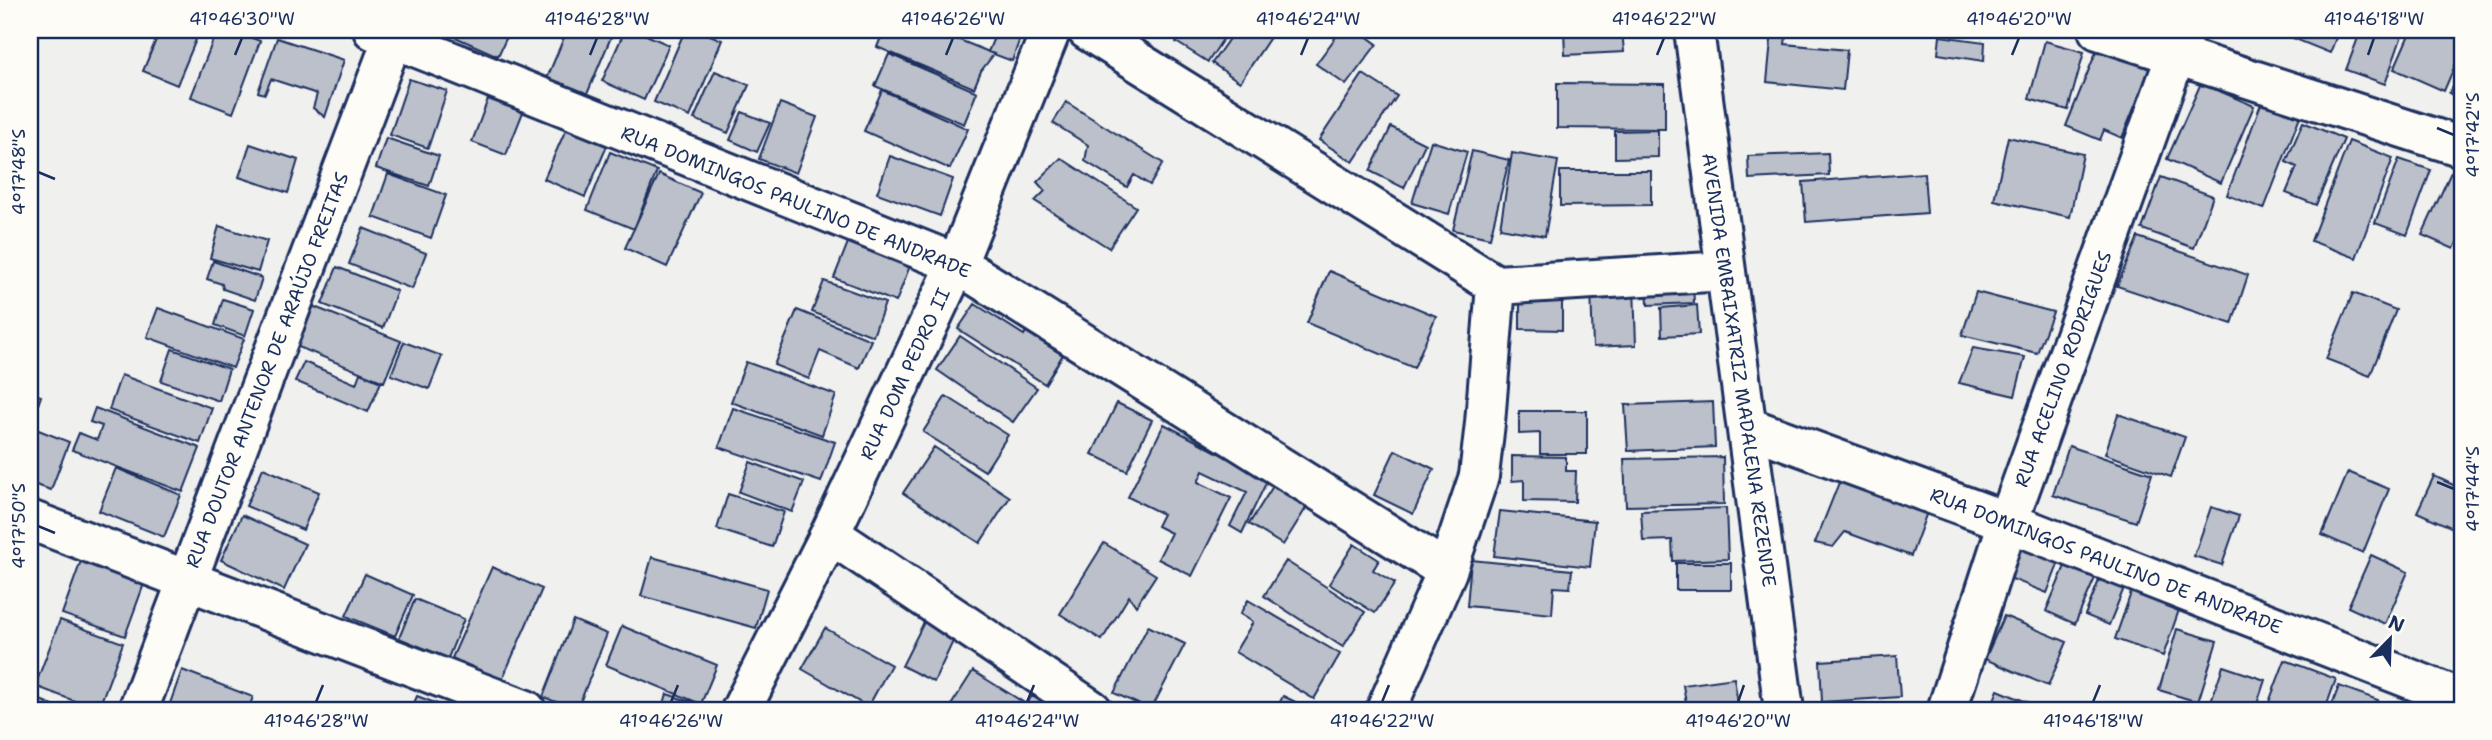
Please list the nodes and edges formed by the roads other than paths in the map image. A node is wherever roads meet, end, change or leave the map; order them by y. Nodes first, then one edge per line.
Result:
1 (1051, 30) edge
2 (1087, 30) edge
3 (1694, 30) edge
4 (2098, 30) edge
5 (387, 32) edge
6 (2180, 42) edge
7 (2462, 147) edge
8 (957, 264) junction
9 (1726, 271) junction
10 (1496, 285) junction
11 (1748, 427) junction
12 (30, 520) edge
13 (2008, 522) junction
14 (830, 534) junction
15 (1447, 571) junction
16 (187, 580) junction
17 (2462, 699) edge
18 (138, 710) edge
19 (526, 710) edge
20 (741, 710) edge
21 (1092, 710) edge
22 (1386, 710) edge
23 (1784, 710) edge
24 (1947, 710) edge

1 - 8 street, RUA DOM PEDRO II
2 - 10 street
3 - 9 street, AVENIDA EMBAIXATRIZ MADALENA REZENDE
4 - 6 street
5 - 8 street, RUA DOMINGOS PAULINO DE ANDRADE
5 - 16 street, RUA DOUTOR ANTENOR DE ARAÚJO FREITAS
6 - 7 street
6 - 13 street, RUA ACELINO RODRIGUES
8 - 14 street, RUA DOM PEDRO II
8 - 15 street, RUA DOMINGOS PAULINO DE ANDRADE
9 - 10 street
9 - 11 street, AVENIDA EMBAIXATRIZ MADALENA REZENDE
10 - 15 street
11 - 13 street, RUA DOMINGOS PAULINO DE ANDRADE
11 - 23 street, AVENIDA EMBAIXATRIZ MADALENA REZENDE
12 - 16 street
13 - 17 street, RUA DOMINGOS PAULINO DE ANDRADE
13 - 24 street, RUA ACELINO RODRIGUES
14 - 20 street, RUA DOM PEDRO II
14 - 21 street
15 - 22 street
16 - 18 street, RUA DOUTOR ANTENOR DE ARAÚJO FREITAS
16 - 19 street

